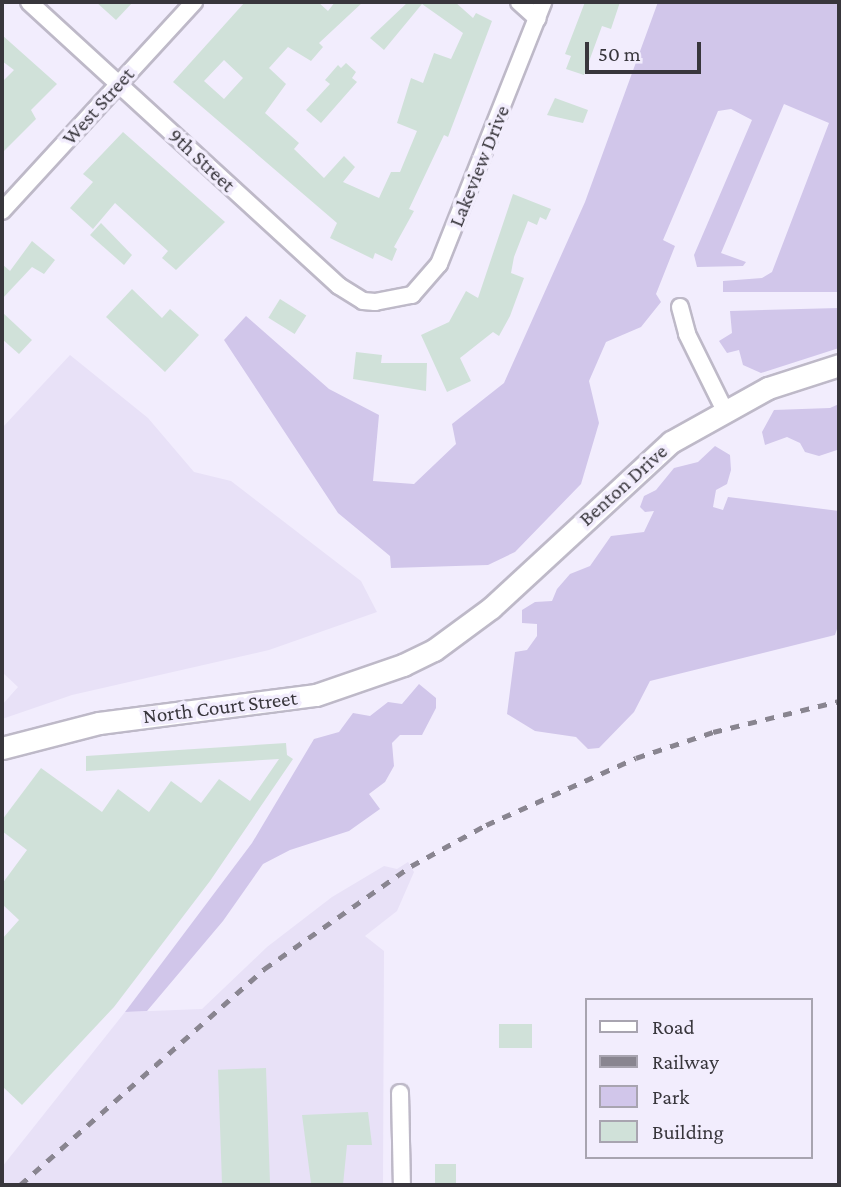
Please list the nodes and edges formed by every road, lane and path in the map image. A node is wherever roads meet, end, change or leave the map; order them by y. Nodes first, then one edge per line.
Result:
1 (29, 2) edge
2 (194, 2) edge
3 (519, 2) edge
4 (543, 2) edge
5 (538, 19) junction
6 (119, 83) junction
7 (2, 211) edge
8 (383, 302) joint
9 (680, 307) dead end
10 (839, 365) edge
11 (724, 409) junction
12 (434, 650) joint
13 (2, 748) edge
14 (400, 1093) dead end
15 (402, 1185) edge

1 - 6 street, 9th Street
2 - 6 street, West Street
3 - 5 street
4 - 5 street, Lakeview Drive
5 - 8 street, Lakeview Drive
6 - 7 street, West Street
6 - 8 street, 9th Street
9 - 11 street
10 - 11 street, Benton Drive
11 - 12 street, Benton Drive
12 - 13 street, North Court Street
14 - 15 street

